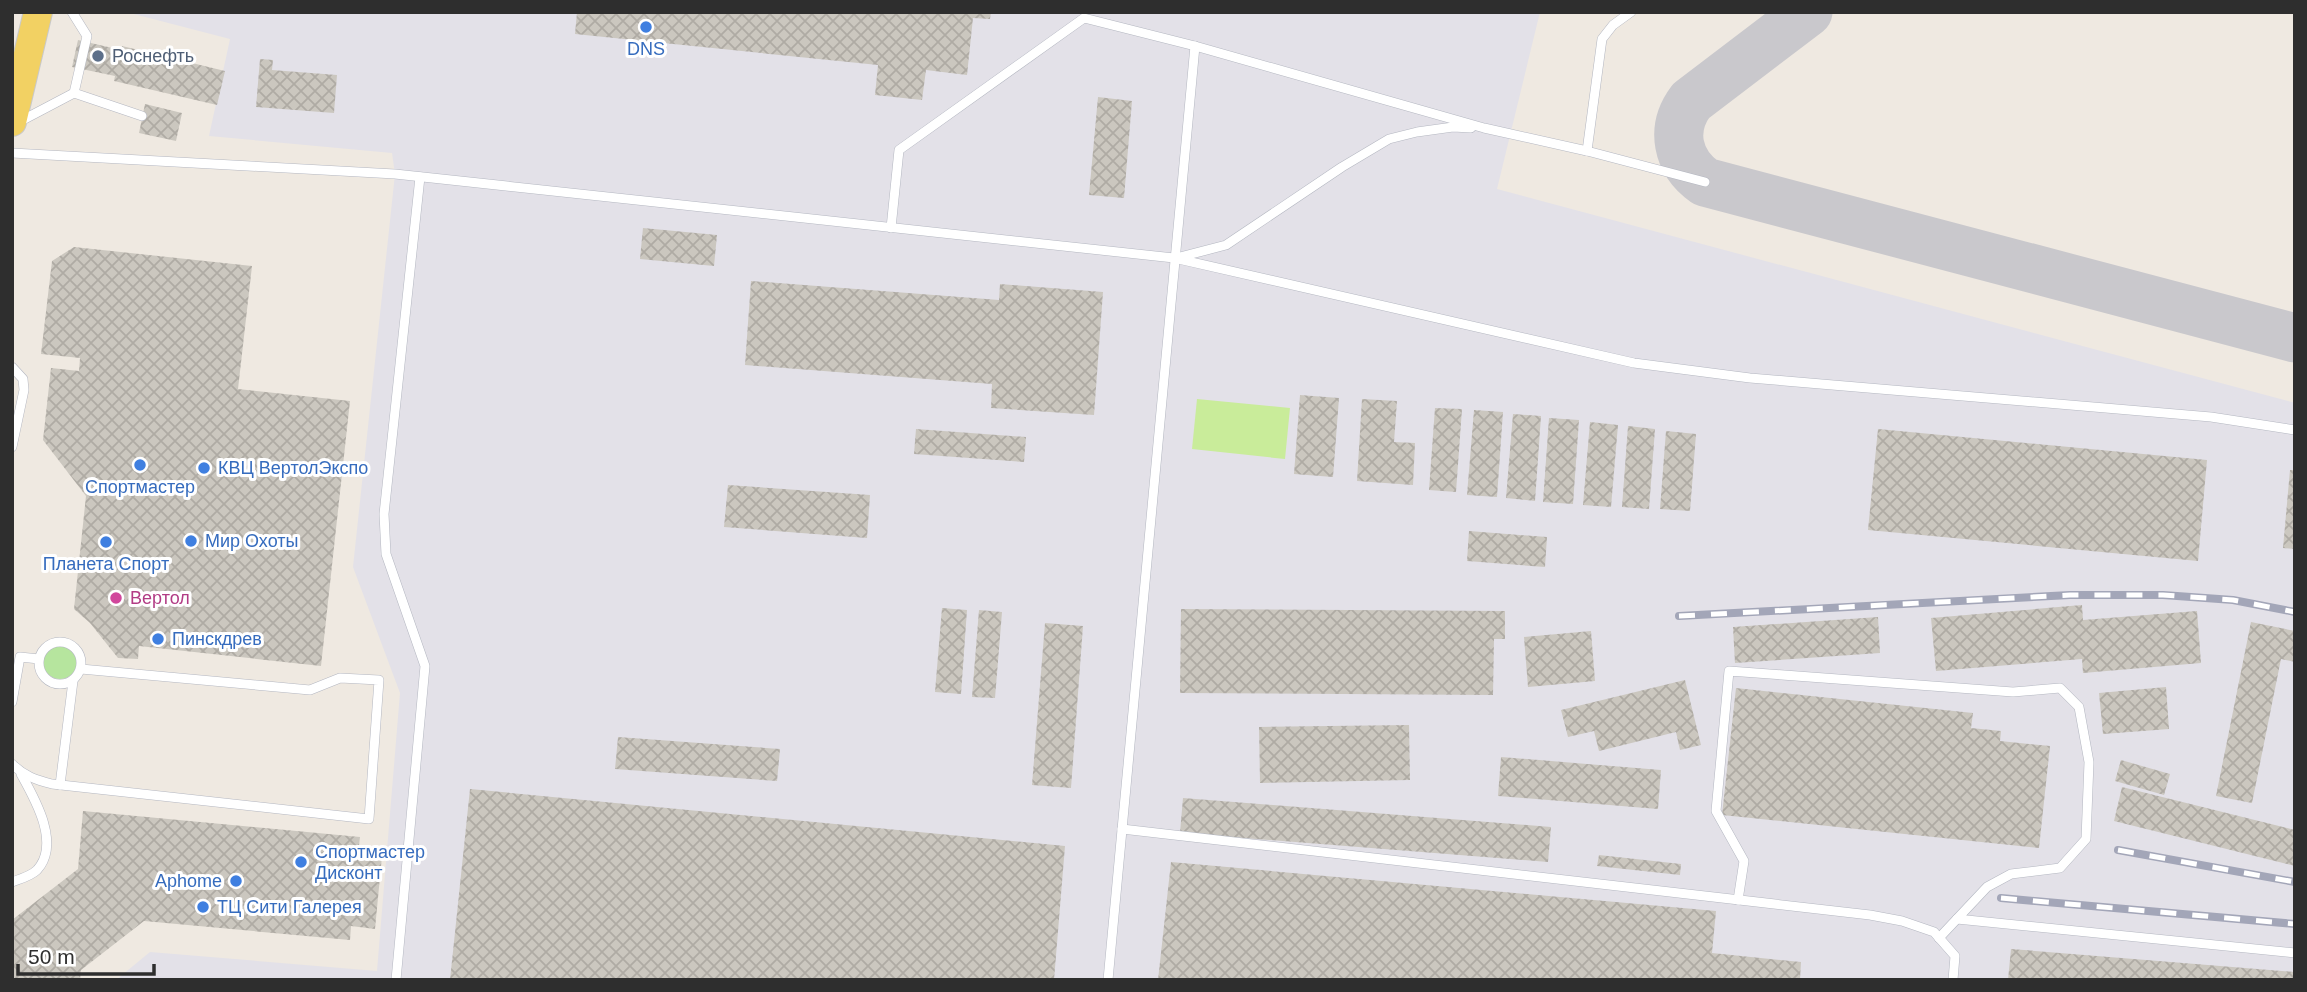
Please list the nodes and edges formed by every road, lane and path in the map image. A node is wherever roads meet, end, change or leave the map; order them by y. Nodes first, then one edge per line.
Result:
1 (38, 12) edge
2 (72, 12) edge
3 (1631, 12) edge
4 (1195, 46) junction
5 (74, 93) junction
6 (142, 117) dead end
7 (12, 124) edge
8 (1484, 128) junction
9 (1587, 151) junction
10 (12, 153) edge
11 (420, 177) junction
12 (1705, 182) dead end
13 (891, 228) junction
14 (1174, 258) junction
15 (12, 367) edge
16 (2295, 430) edge
17 (12, 447) edge
18 (39, 659) junction
19 (81, 668) junction
20 (73, 681) junction
21 (12, 702) edge
22 (12, 764) edge
23 (20, 773) junction
24 (60, 785) junction
25 (1122, 829) junction
26 (12, 882) edge
27 (1738, 900) junction
28 (1957, 919) junction
29 (1939, 938) junction
30 (2295, 953) edge
31 (396, 980) edge
32 (1108, 980) edge
33 (1952, 980) edge

1 - 7 main road
2 - 5 lane
3 - 9 lane
4 - 8 lane
4 - 13 lane
4 - 14 lane
5 - 6 lane
5 - 7 lane
8 - 9 lane
8 - 14 lane
9 - 12 lane
10 - 11 lane
11 - 13 lane
11 - 31 lane
13 - 14 lane
14 - 16 lane
14 - 25 lane
15 - 17 lane
18 - 19 lane
18 - 20 lane
18 - 21 lane
19 - 20 lane
19 - 24 lane
20 - 24 lane
22 - 23 lane
23 - 24 lane
23 - 26 lane
25 - 27 lane
25 - 32 lane
27 - 28 lane
27 - 29 lane
28 - 29 lane
28 - 30 lane
29 - 33 lane

